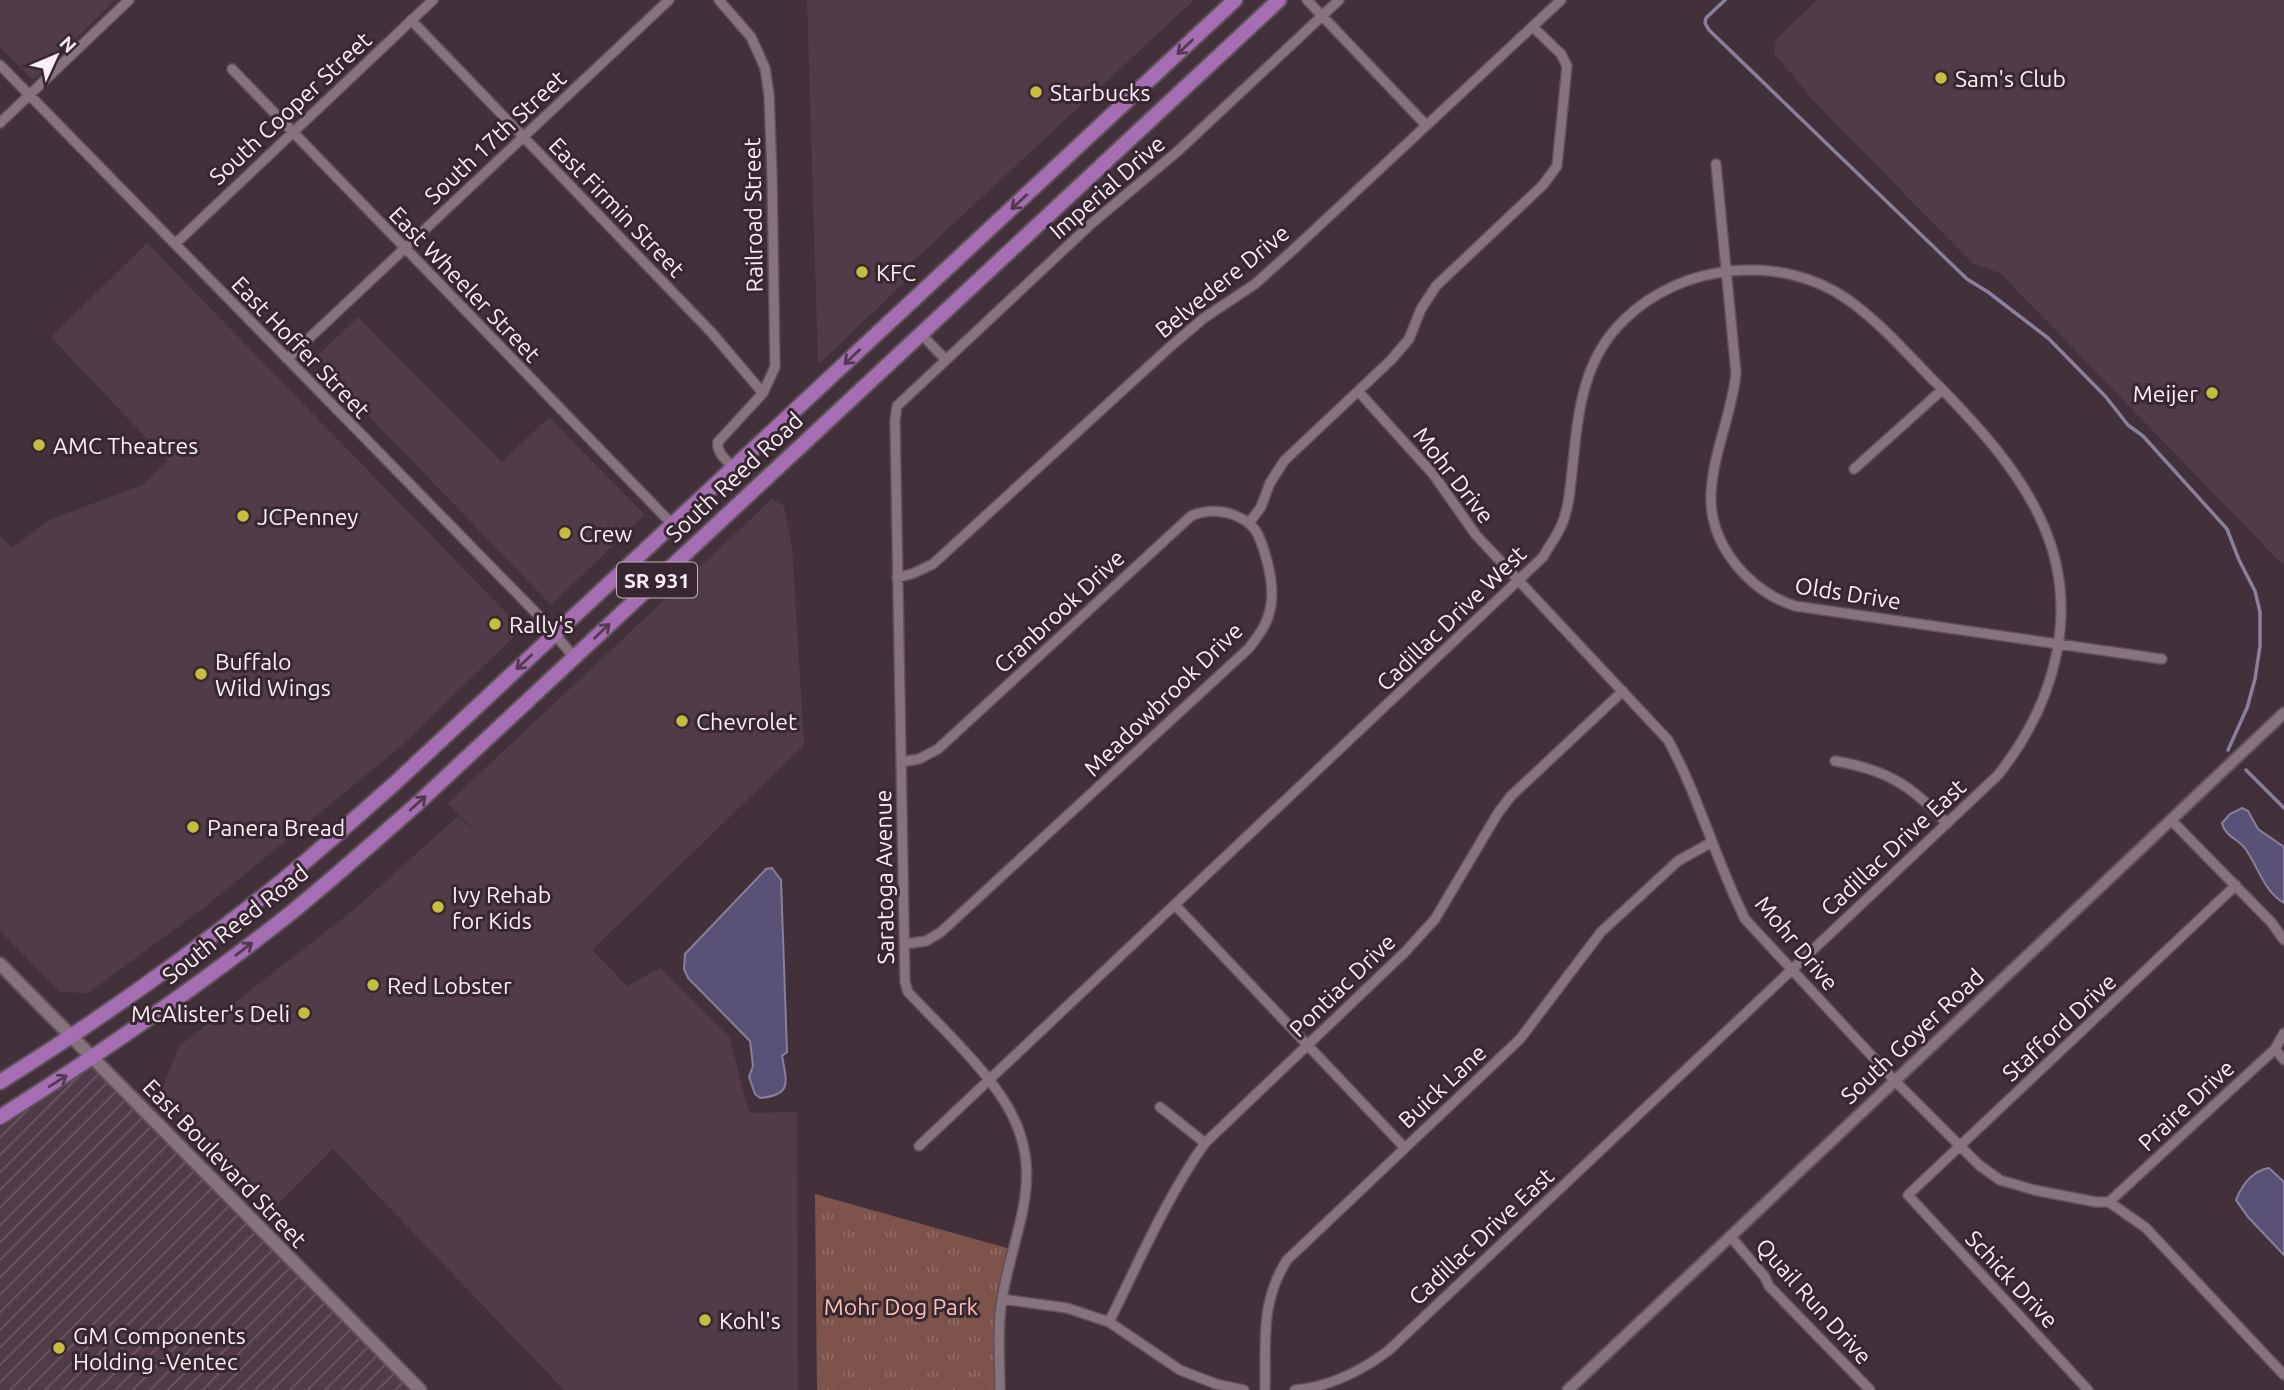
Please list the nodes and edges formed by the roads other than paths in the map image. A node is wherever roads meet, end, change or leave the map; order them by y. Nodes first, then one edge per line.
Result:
1 (129, 0) edge
2 (433, 0) edge
3 (668, 0) edge
4 (719, 0) edge
5 (1235, 0) edge
6 (1279, 0) edge
7 (1307, 0) edge
8 (1339, 0) edge
9 (1561, 0) edge
10 (1322, 16) junction
11 (411, 20) junction
12 (1533, 27) junction
13 (0, 65) edge
14 (232, 69) dead end
15 (29, 94) junction
16 (0, 123) edge
17 (1426, 125) junction
18 (292, 132) junction
19 (522, 138) junction
20 (1716, 164) dead end
21 (175, 244) junction
22 (405, 249) junction
23 (1726, 270) junction
24 (921, 334) junction
25 (287, 359) junction
26 (946, 360) junction
27 (1942, 390) junction
28 (1358, 391) junction
29 (763, 393) junction
30 (900, 403) joint
31 (733, 467) junction
32 (1854, 469) dead end
33 (1249, 523) junction
34 (672, 524) junction
35 (897, 578) junction
36 (1519, 582) junction
37 (555, 634) junction
38 (2060, 645) junction
39 (574, 657) junction
40 (2162, 660) dead end
41 (1623, 691) junction
42 (2284, 713) edge
43 (1835, 761) dead end
44 (901, 762) junction
45 (2171, 820) junction
46 (1947, 824) junction
47 (1712, 842) junction
48 (2236, 886) junction
49 (1175, 905) junction
50 (2284, 940) edge
51 (905, 944) junction
52 (0, 964) edge
53 (1791, 970) junction
54 (2284, 1033) edge
55 (72, 1037) junction
56 (1308, 1044) junction
57 (2275, 1049) junction
58 (93, 1059) junction
59 (2284, 1060) edge
60 (989, 1080) junction
61 (1895, 1081) junction
62 (0, 1082) edge
63 (1160, 1107) dead end
64 (0, 1117) edge
65 (1205, 1143) junction
66 (919, 1146) dead end
67 (1405, 1147) junction
68 (1961, 1147) junction
69 (1908, 1195) joint
70 (2109, 1202) junction
71 (1730, 1236) junction
72 (1002, 1299) junction
73 (1109, 1322) junction
74 (2284, 1375) edge
75 (420, 1390) edge
76 (1000, 1390) edge
77 (1244, 1390) edge
78 (1265, 1390) edge
79 (1294, 1390) edge
80 (1568, 1390) edge
81 (1870, 1390) edge
82 (2088, 1390) edge

1 - 15 street
2 - 11 street, South Cooper Street
3 - 19 street, South 17th Street
4 - 29 street, Railroad Street
5 -> 31 main road, South Reed Road / SR 931
6 - 24 main road, South Reed Road / SR 931
7 - 10 street
8 - 10 street, Imperial Drive
9 - 12 street, Belvedere Drive
10 - 17 street
10 - 26 street, Imperial Drive
11 - 18 street, South Cooper Street
11 - 19 street, East Firmin Street
12 - 17 street, Belvedere Drive
12 - 28 street
13 - 15 street, East Hoffer Street
14 - 18 street, East Wheeler Street
15 - 16 street
15 - 21 street, East Hoffer Street
17 - 35 street, Belvedere Drive
18 - 21 street, South Cooper Street
18 - 22 street, East Wheeler Street
19 - 22 street, South 17th Street
19 - 29 street, East Firmin Street
20 - 23 street, Olds Drive
21 - 25 street, East Hoffer Street
22 - 25 street, South 17th Street
22 - 34 street, East Wheeler Street
23 - 27 street, Cadillac Drive West
23 - 36 street, Cadillac Drive West
23 - 38 street, Olds Drive
24 - 26 street
39 -> 24 main road, South Reed Road / SR 931
25 - 37 street, East Hoffer Street
26 - 30 street, Imperial Drive
27 - 32 street
27 - 38 street, Cadillac Drive East
28 - 33 street
28 - 36 street, Mohr Drive
29 - 31 street
30 - 35 street, Saratoga Avenue
31 - 34 main road, South Reed Road / SR 931
33 - 44 street, Cranbrook Drive
33 - 51 street, Meadowbrook Drive
34 - 37 main road, South Reed Road / SR 931
35 - 44 street, Saratoga Avenue
36 - 41 street, Mohr Drive
36 - 49 street, Cadillac Drive West
37 - 39 street, East Hoffer Street
37 -> 55 main road, South Reed Road / SR 931
38 - 40 street, Olds Drive
38 - 46 street, Cadillac Drive East
58 -> 39 main road, South Reed Road / SR 931
41 - 47 street, Mohr Drive
41 - 56 street, Pontiac Drive
42 - 45 street, South Goyer Road
43 - 46 street
44 - 51 street, Saratoga Avenue
45 - 48 street
45 - 61 street, South Goyer Road
46 - 53 street, Cadillac Drive East
47 - 53 street, Mohr Drive
47 - 67 street, Buick Lane
48 - 50 street
48 - 68 street, Stafford Drive
49 - 56 street
49 - 60 street, Cadillac Drive West
51 - 60 street, Saratoga Avenue
52 - 55 main road, East Boulevard Street
53 - 61 street, Mohr Drive
53 - 79 street, Cadillac Drive East
54 - 57 street, Praire Drive
55 - 58 main road, East Boulevard Street
55 - 62 main road, South Reed Road / SR 931
56 - 65 street, Pontiac Drive
56 - 67 street
57 - 59 street
57 - 70 street, Praire Drive
64 -> 58 main road, South Reed Road / SR 931
58 - 75 main road, East Boulevard Street
60 - 66 street, Cadillac Drive West
60 - 72 street, Saratoga Avenue
61 - 68 street, Mohr Drive
61 - 71 street, South Goyer Road
63 - 65 street
65 - 73 street, Pontiac Drive
67 - 78 street, Buick Lane
68 - 69 street, Stafford Drive
68 - 70 street, Mohr Drive
69 - 82 street, Schick Drive
70 - 74 street, Mohr Drive
71 - 80 street, South Goyer Road
71 - 81 street, Quail Run Drive
72 - 73 street
72 - 76 street, Saratoga Avenue
73 - 77 street

